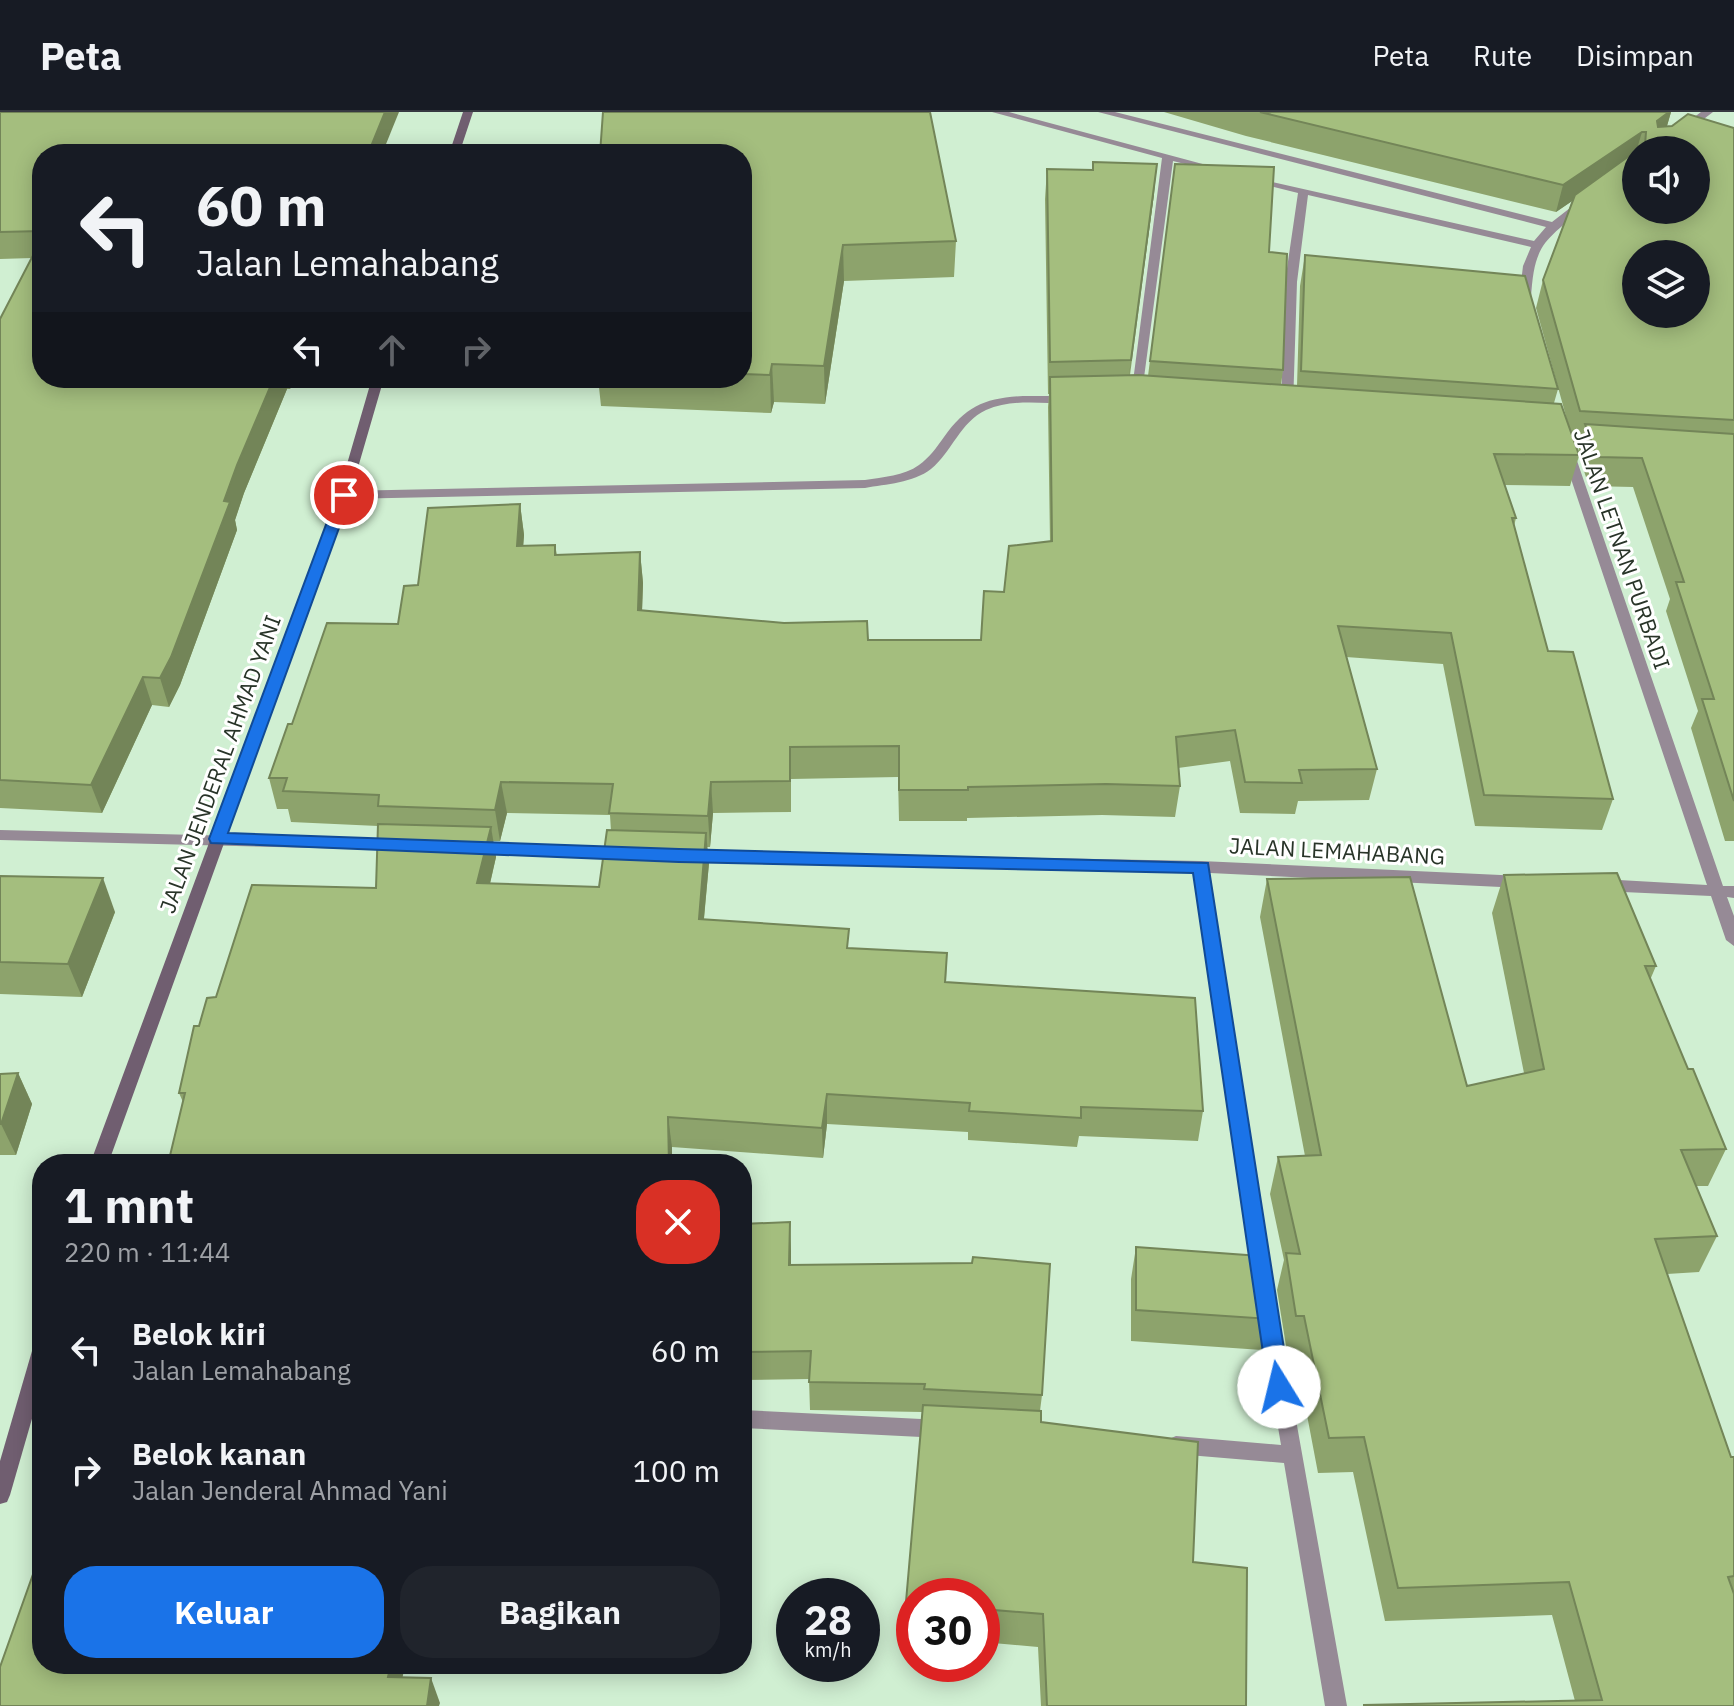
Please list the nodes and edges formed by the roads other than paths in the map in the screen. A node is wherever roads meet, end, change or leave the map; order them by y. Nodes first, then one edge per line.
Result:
1 (468, 112) edge
2 (997, 112) edge
3 (1103, 112) edge
4 (1708, 112) edge
5 (1675, 136) edge
6 (457, 144) edge
7 (1168, 156) junction
8 (1228, 172) edge
9 (1243, 176) edge
10 (1600, 190) edge
11 (1303, 193) junction
12 (1551, 225) junction
13 (1535, 245) junction
14 (1526, 307) edge
15 (375, 388) edge
16 (1136, 398) junction
17 (1078, 399) edge
18 (1122, 399) edge
19 (1151, 399) edge
20 (1272, 406) edge
21 (1287, 407) junction
22 (1302, 408) edge
23 (1580, 446) edge
24 (344, 495) junction
25 (0, 835) edge
26 (218, 839) junction
27 (409, 846) edge
28 (456, 847) edge
29 (647, 854) edge
30 (679, 855) edge
31 (1201, 867) junction
32 (1546, 883) edge
33 (1577, 884) edge
34 (1726, 891) edge
35 (1734, 940) edge
36 (103, 1154) edge
37 (32, 1409) edge
38 (752, 1420) edge
39 (962, 1430) edge
40 (1151, 1443) edge
41 (1294, 1455) junction
42 (0, 1495) edge
43 (1336, 1706) edge

1 - 6 main road
2 - 7 street
3 - 12 street
4 - 5 street
7 - 8 street
7 - 16 street
9 - 11 street
10 - 12 street
11 - 13 street
11 - 21 street
12 - 13 street
13 - 14 street
15 - 24 main road, JALAN JENDERAL AHMAD YANI
16 - 18 street
16 - 19 street
17 - 24 street
20 - 21 street
21 - 22 street
23 - 34 street, JALAN LETNAN PURBADI
24 - 26 main road, JALAN JENDERAL AHMAD YANI
25 - 26 street
26 - 27 street
26 - 36 main road, JALAN JENDERAL AHMAD YANI
28 - 29 street
30 - 31 street, JALAN LEMAHABANG
31 - 32 street, JALAN LEMAHABANG
31 - 41 street
33 - 34 street
34 - 35 street, JALAN LETNAN PURBADI
37 - 42 main road
38 - 39 street
40 - 41 street
41 - 43 street

